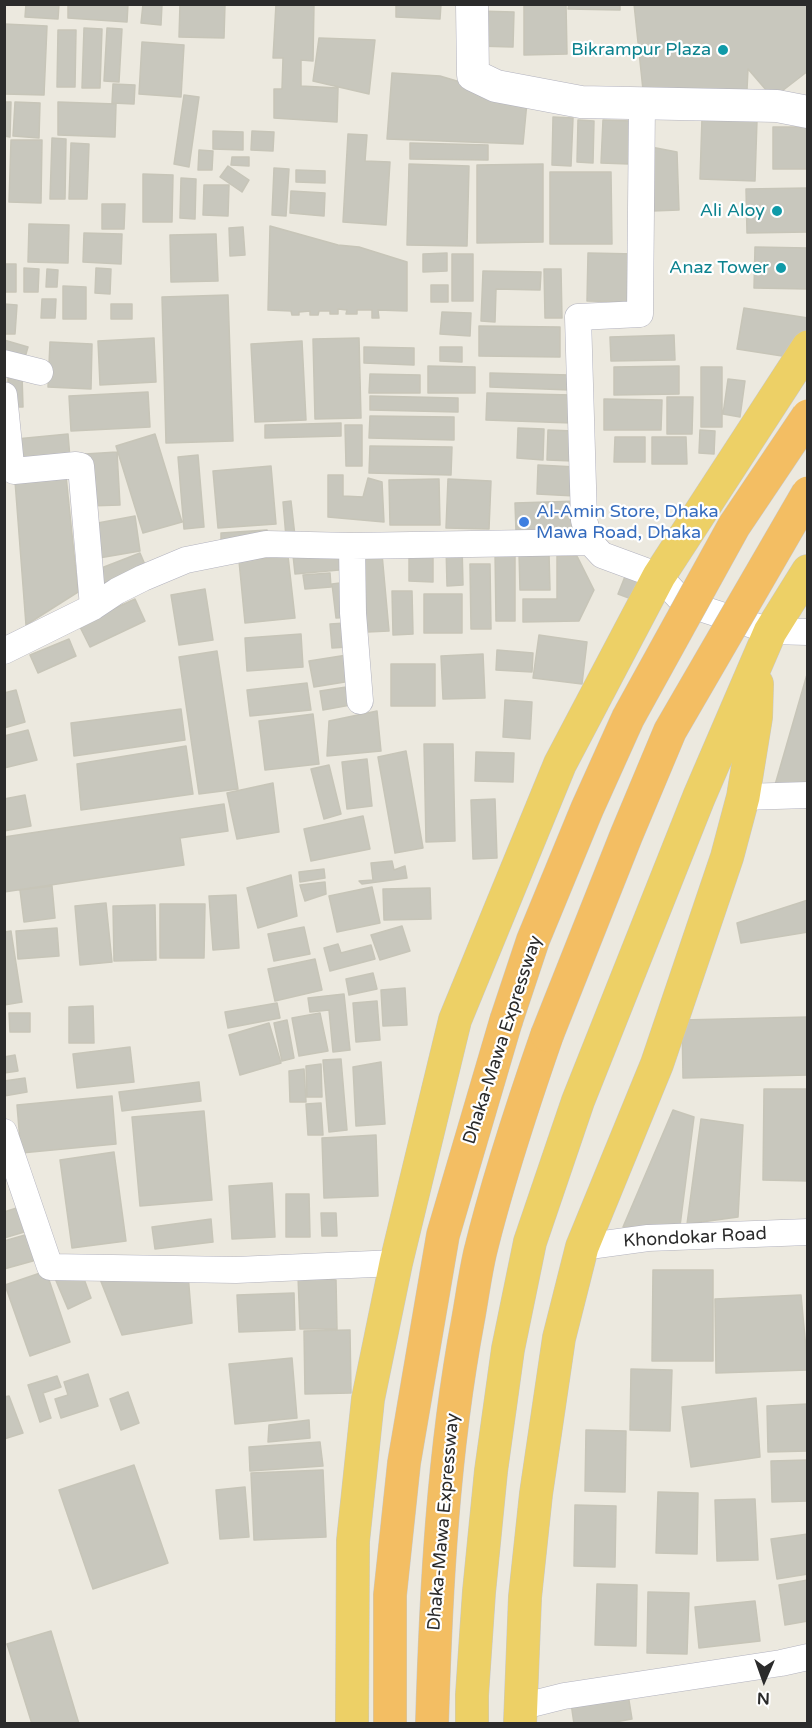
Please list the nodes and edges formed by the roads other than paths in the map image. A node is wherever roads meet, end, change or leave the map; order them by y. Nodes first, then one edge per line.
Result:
1 (472, 4) edge
2 (642, 103) junction
3 (807, 112) edge
4 (807, 347) edge
5 (4, 363) edge
6 (40, 372) dead end
7 (4, 395) edge
8 (807, 416) edge
9 (807, 494) edge
10 (590, 542) junction
11 (352, 546) junction
12 (807, 571) edge
13 (659, 576) junction
14 (93, 607) junction
15 (807, 632) edge
16 (765, 644) junction
17 (4, 651) edge
18 (360, 701) dead end
19 (807, 795) edge
20 (743, 797) junction
21 (4, 1132) edge
22 (807, 1232) edge
23 (582, 1247) junction
24 (396, 1263) junction
25 (807, 1657) edge
26 (520, 1715) edge
27 (352, 1724) edge
28 (390, 1724) edge
29 (432, 1724) edge
30 (472, 1724) edge

1 - 2 street
2 - 3 street
2 - 10 street
4 - 13 highway
5 - 6 street
7 - 14 street
8 - 28 highway, Dhaka-Mawa Expressway, bridge
9 - 29 highway, Dhaka-Mawa Expressway, bridge
10 - 11 street
10 - 13 street
11 - 14 street
11 - 18 street
12 - 16 highway
13 - 16 street
13 - 24 highway
14 - 17 street
15 - 16 street
16 - 20 highway
16 - 30 highway
19 - 20 street
20 - 23 highway
21 - 24 street
22 - 23 street, Khondokar Road
23 - 26 highway
24 - 27 highway
25 - 26 street

